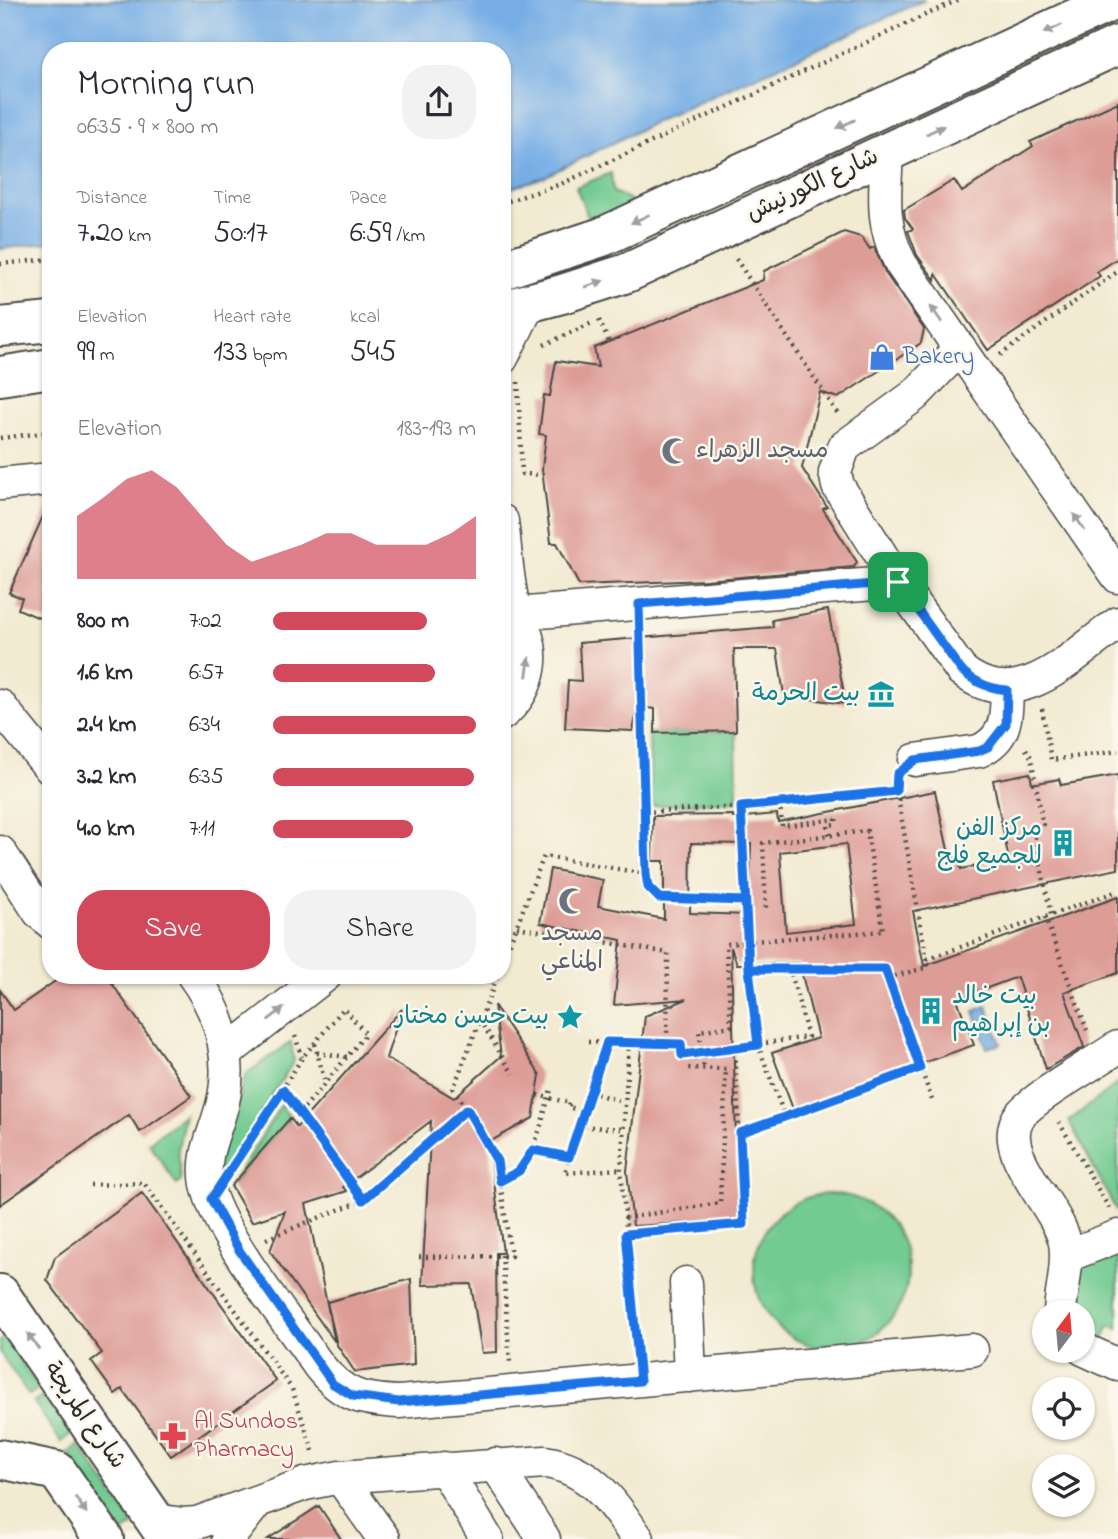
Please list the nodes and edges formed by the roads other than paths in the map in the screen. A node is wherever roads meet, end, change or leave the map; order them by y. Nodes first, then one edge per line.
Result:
1 (1115, 0) edge
2 (1109, 58) edge
3 (887, 152) junction
4 (511, 267) edge
5 (515, 307) edge
6 (42, 323) edge
7 (0, 327) edge
8 (968, 360) junction
9 (512, 365) edge
10 (42, 370) edge
11 (0, 376) edge
12 (42, 480) edge
13 (0, 484) edge
14 (1118, 577) edge
15 (898, 582) junction
16 (511, 594) edge
17 (516, 614) junction
18 (1118, 623) edge
19 (511, 636) edge
20 (1022, 685) junction
21 (0, 706) edge
22 (511, 707) edge
23 (42, 758) edge
24 (915, 760) road end
25 (0, 852) edge
26 (42, 915) edge
27 (199, 984) edge
28 (314, 984) edge
29 (226, 1053) junction
30 (1108, 1054) edge
31 (1115, 1225) edge
32 (1066, 1256) junction
33 (686, 1283) dead end
34 (0, 1294) edge
35 (1061, 1300) edge
36 (972, 1350) dead end
37 (1096, 1355) edge
38 (1118, 1365) edge
39 (690, 1376) junction
40 (0, 1459) edge
41 (495, 1464) junction
42 (444, 1468) junction
43 (331, 1478) junction
44 (256, 1503) junction
45 (162, 1529) edge
46 (104, 1539) edge
47 (228, 1539) edge
48 (384, 1539) edge
49 (487, 1539) edge
50 (544, 1539) edge
51 (638, 1539) edge

1 -> 4 main road, شارع الكورنيش
3 -> 2 main road, شارع الكورنيش
5 -> 3 main road, شارع الكورنيش
8 -> 3 street
5 - 9 street
6 - 7 main road
14 -> 8 street
8 - 15 street
10 - 11 main road
12 - 13 street
15 - 17 street
15 - 20 street
16 - 17 street
17 - 19 street
22 -> 17 street
18 - 20 street
20 - 24 street
21 - 23 street
25 - 26 street
27 - 29 street
29 -> 28 street
29 - 39 street
30 - 32 street
31 - 32 street
32 - 35 street
33 - 39 street
45 -> 34 main road, شارع المريجة
36 - 39 street
37 - 38 street
40 -> 46 main road
41 - 42 street
41 - 50 street
41 - 51 street
42 - 43 street
42 - 49 street
43 - 44 street
43 - 48 street
44 - 45 street
44 - 47 street

